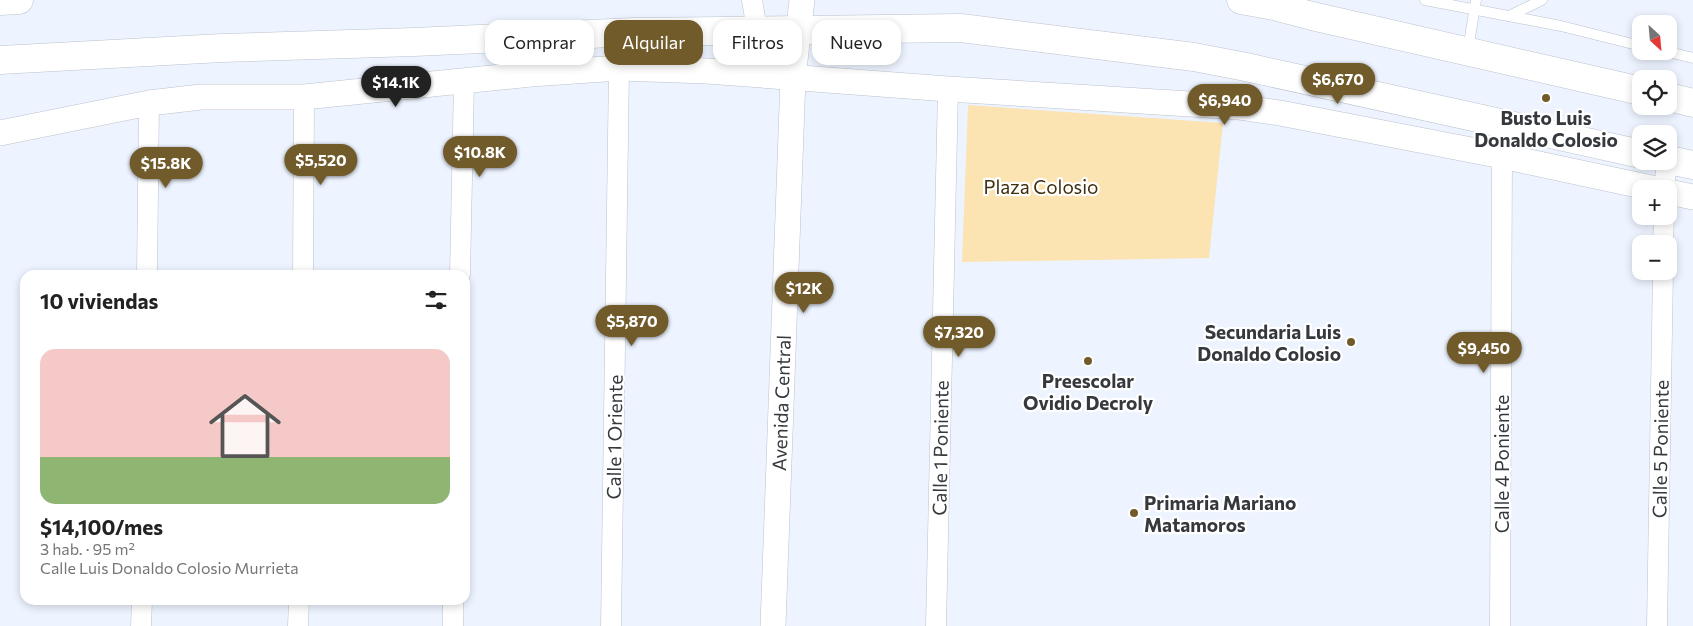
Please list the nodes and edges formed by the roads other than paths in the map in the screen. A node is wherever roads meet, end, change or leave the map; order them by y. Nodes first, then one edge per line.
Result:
1 (19, 0) edge
2 (752, 0) edge
3 (802, 0) edge
4 (1241, 0) edge
5 (1425, 0) edge
6 (1542, 0) edge
7 (0, 1) edge
8 (1475, 5) edge
9 (1313, 8) edge
10 (1509, 16) junction
11 (755, 20) edge
12 (800, 20) edge
13 (802, 29) edge
14 (713, 31) edge
15 (1632, 44) edge
16 (1468, 51) junction
17 (1678, 54) edge
18 (1693, 58) edge
19 (0, 60) edge
20 (795, 65) edge
21 (619, 68) junction
22 (793, 78) junction
23 (464, 81) junction
24 (1322, 83) junction
25 (948, 89) junction
26 (1632, 89) edge
27 (304, 97) junction
28 (1677, 99) edge
29 (150, 103) junction
30 (1693, 103) edge
31 (1314, 119) junction
32 (1499, 122) junction
33 (0, 133) edge
34 (1632, 152) edge
35 (1502, 156) junction
36 (1677, 162) edge
37 (1693, 165) edge
38 (1632, 184) edge
39 (1677, 194) edge
40 (1693, 197) edge
41 (147, 270) edge
42 (303, 270) edge
43 (460, 270) edge
44 (1663, 280) edge
45 (142, 605) edge
46 (298, 605) edge
47 (453, 605) edge
48 (141, 626) edge
49 (298, 626) edge
50 (453, 626) edge
51 (611, 626) edge
52 (773, 626) edge
53 (936, 626) edge
54 (1500, 626) edge
55 (1657, 626) edge

1 - 7 main road
2 - 11 street
3 - 12 street, Avenida Central
4 - 9 main road
5 - 8 lane
6 - 10 lane
8 - 10 lane
8 - 16 lane
9 - 16 main road
10 - 15 lane
13 - 24 main road
14 - 19 main road
16 - 26 main road
17 - 18 lane
20 - 22 street, Avenida Central
21 - 22 street
21 - 23 street
21 - 51 street, Calle 1 Oriente
22 - 25 street
22 - 52 street, Avenida Central
23 - 27 street
23 - 43 street
24 - 31 street
24 - 32 main road
25 - 31 street
25 - 53 street, Calle 1 Poniente
27 - 29 street
27 - 42 street
28 - 30 main road
29 - 33 street
29 - 41 street
31 - 35 street
32 - 34 main road
32 - 35 street, Calle 4 Poniente
35 - 38 street
35 - 54 street, Calle 4 Poniente
36 - 37 main road
39 - 40 street
44 - 55 street, Calle 5 Poniente
45 - 48 street
46 - 49 street
47 - 50 street

